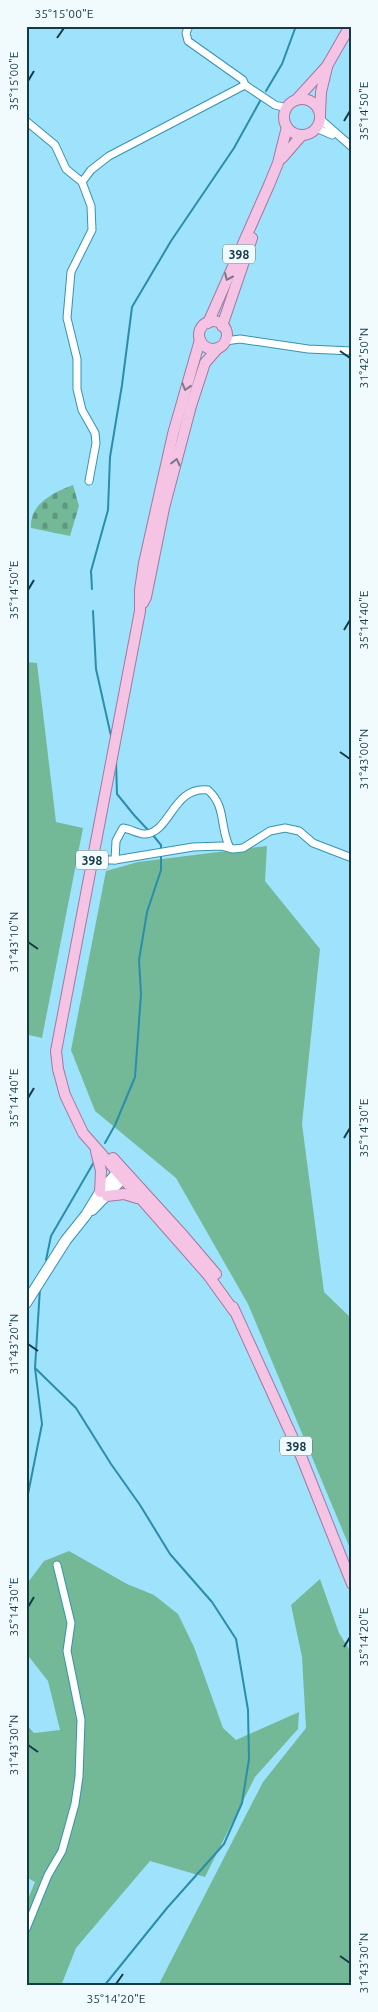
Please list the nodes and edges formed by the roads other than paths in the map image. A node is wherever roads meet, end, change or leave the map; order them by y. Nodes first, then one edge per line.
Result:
1 (189, 26) edge
2 (350, 26) edge
3 (327, 66) junction
4 (245, 85) junction
5 (296, 100) junction
6 (287, 108) junction
7 (319, 120) junction
8 (26, 121) edge
9 (287, 127) junction
10 (302, 135) junction
11 (352, 149) edge
12 (278, 163) junction
13 (82, 182) junction
14 (270, 185) junction
15 (208, 323) junction
16 (222, 326) junction
17 (200, 340) junction
18 (222, 345) junction
19 (352, 351) edge
20 (178, 435) junction
21 (89, 481) dead end
22 (230, 848) junction
23 (93, 854) junction
24 (352, 858) edge
25 (116, 860) junction
26 (71, 1107) junction
27 (94, 1146) junction
28 (122, 1174) junction
29 (103, 1194) junction
30 (140, 1199) junction
31 (26, 1303) edge
32 (234, 1311) junction
33 (57, 1565) dead end
34 (352, 1584) edge
35 (26, 1929) edge

1 - 4 street
2 - 3 main road
3 - 5 main road
3 - 7 main road
4 - 6 street
4 - 13 street
5 - 6 main road
5 - 7 main road
6 - 9 main road, 398
7 - 10 main road, 398
7 - 11 street
8 - 13 street
9 - 10 main road
9 - 12 main road, 398
10 - 12 main road, 398
12 - 14 main road, 398
13 - 21 street
14 -> 15 main road, 398
14 - 16 main road, 398
15 - 16 main road
15 - 17 main road, 398
16 - 18 main road
17 - 18 main road
17 -> 20 main road, 398
18 - 19 street
18 - 20 main road, 398
20 - 23 main road, 398
22 - 24 street
22 - 25 street
22 - 25 street
23 - 25 street
23 - 26 main road, 398
26 - 27 main road, 398
26 - 28 main road, 398
27 - 28 main road, 398
27 - 29 main road
28 - 29 main road
28 - 30 main road, 398
28 - 32 main road, 398
29 - 30 main road
29 - 31 main road
30 - 32 main road, 398
32 - 34 main road, 398
33 - 35 street

